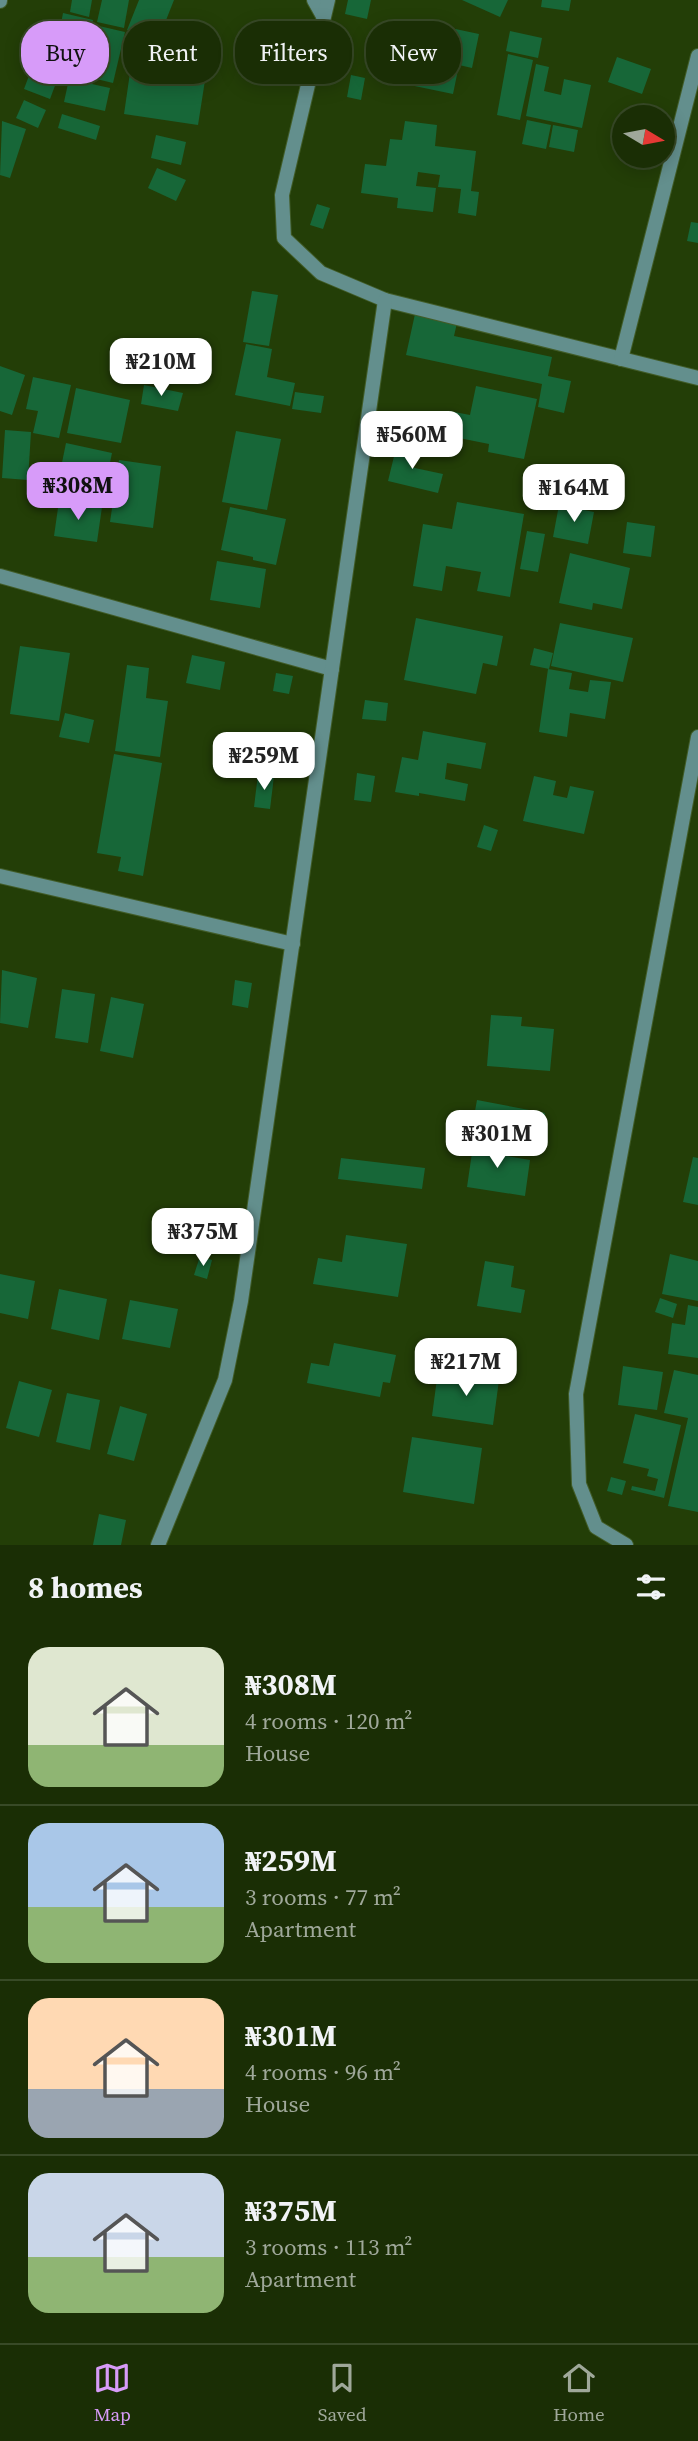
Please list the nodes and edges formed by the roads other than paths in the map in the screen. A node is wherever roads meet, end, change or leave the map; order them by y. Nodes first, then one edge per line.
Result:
1 (314, 0) edge
2 (328, 0) edge
3 (323, 16) junction
4 (698, 55) edge
5 (385, 300) junction
6 (621, 359) junction
7 (698, 378) edge
8 (0, 576) edge
9 (332, 669) junction
10 (698, 737) edge
11 (696, 763) edge
12 (0, 876) edge
13 (293, 944) junction
14 (158, 1545) edge
15 (626, 1545) edge

1 - 3 street
2 - 3 street
3 - 5 street
4 - 6 street
5 - 6 street
5 - 9 street
6 - 7 street
8 - 9 street
9 - 13 street
10 - 11 street
11 - 15 street
12 - 13 street
13 - 14 street

